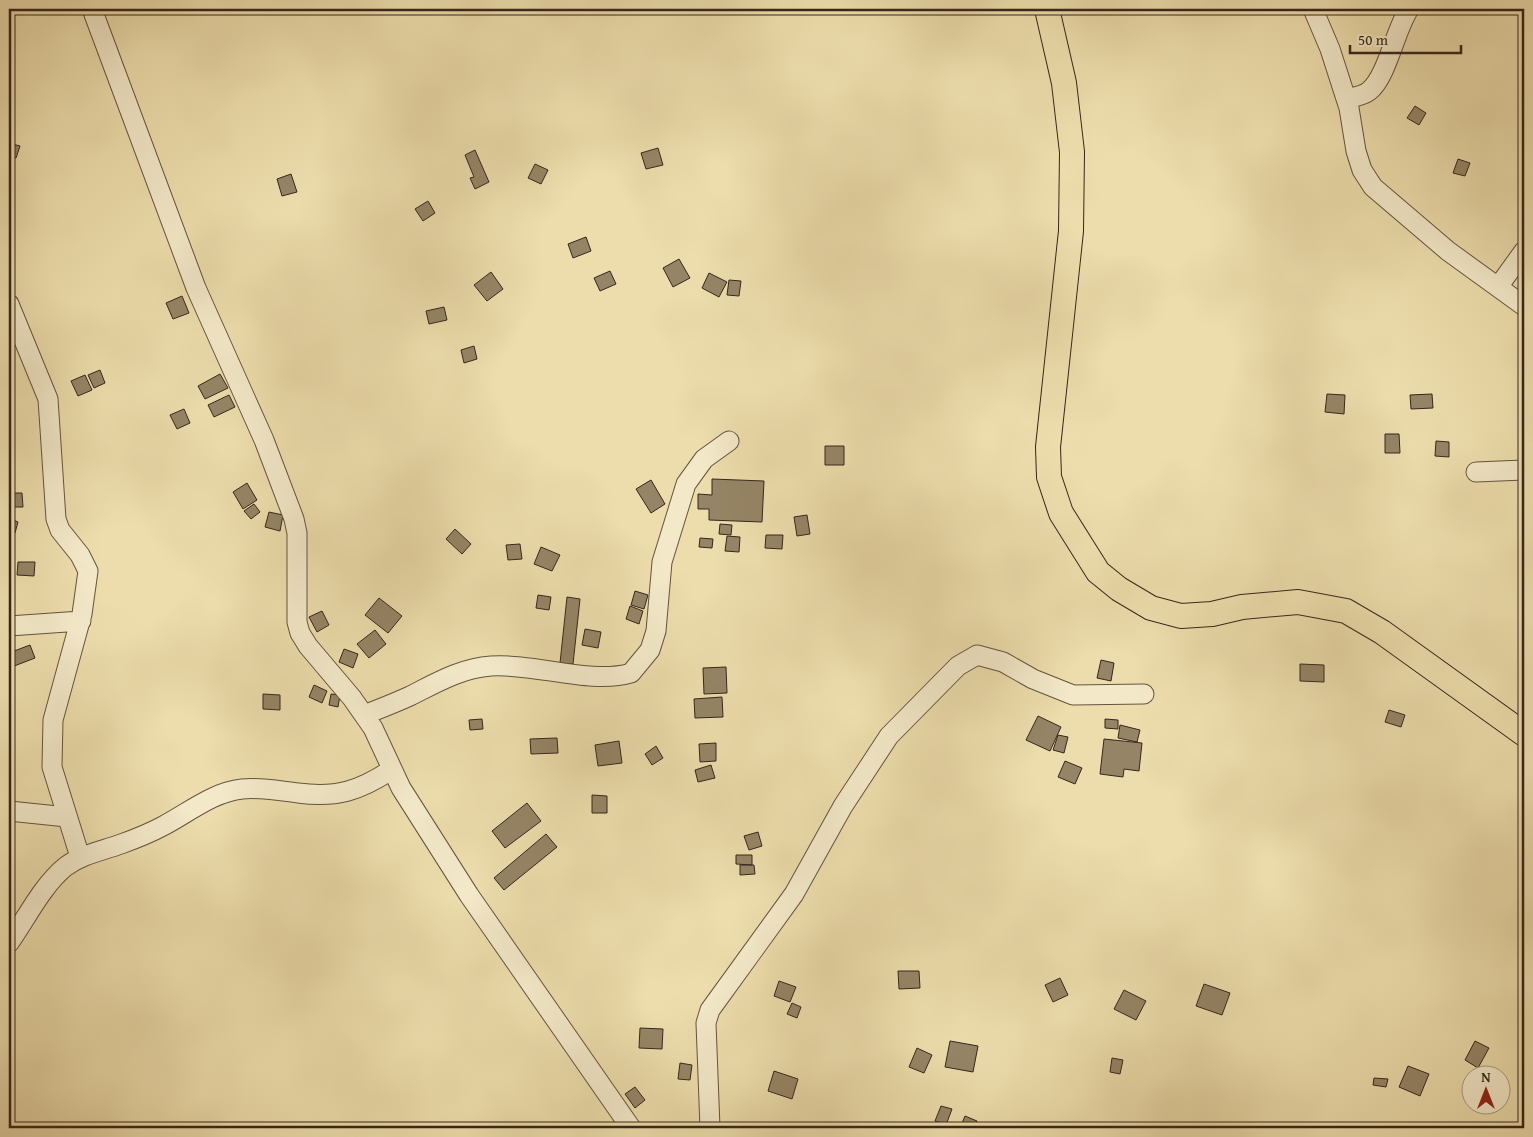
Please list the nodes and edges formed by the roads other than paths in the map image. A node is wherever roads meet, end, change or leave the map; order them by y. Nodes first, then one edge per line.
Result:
1 (92, 9) edge
2 (1047, 9) edge
3 (1313, 9) edge
4 (1409, 9) edge
5 (1346, 99) junction
6 (1524, 250) edge
7 (1498, 287) junction
8 (9, 304) edge
9 (1524, 306) edge
10 (729, 441) dead end
11 (1524, 470) edge
12 (1476, 472) dead end
13 (80, 621) junction
14 (9, 626) edge
15 (1144, 694) dead end
16 (364, 715) junction
17 (1524, 734) edge
18 (391, 770) junction
19 (9, 812) edge
20 (67, 816) junction
21 (80, 857) junction
22 (9, 943) edge
23 (632, 1128) edge
24 (710, 1128) edge

1 - 16 street
2 - 17 main road
3 - 5 street
4 - 5 street
5 - 7 street
6 - 7 street
7 - 9 street
8 - 13 street
10 - 16 street
11 - 12 street
13 - 14 street
13 - 20 street
15 - 24 street
16 - 18 street
18 - 21 street
18 - 23 street
19 - 20 street
20 - 21 street
21 - 22 street

